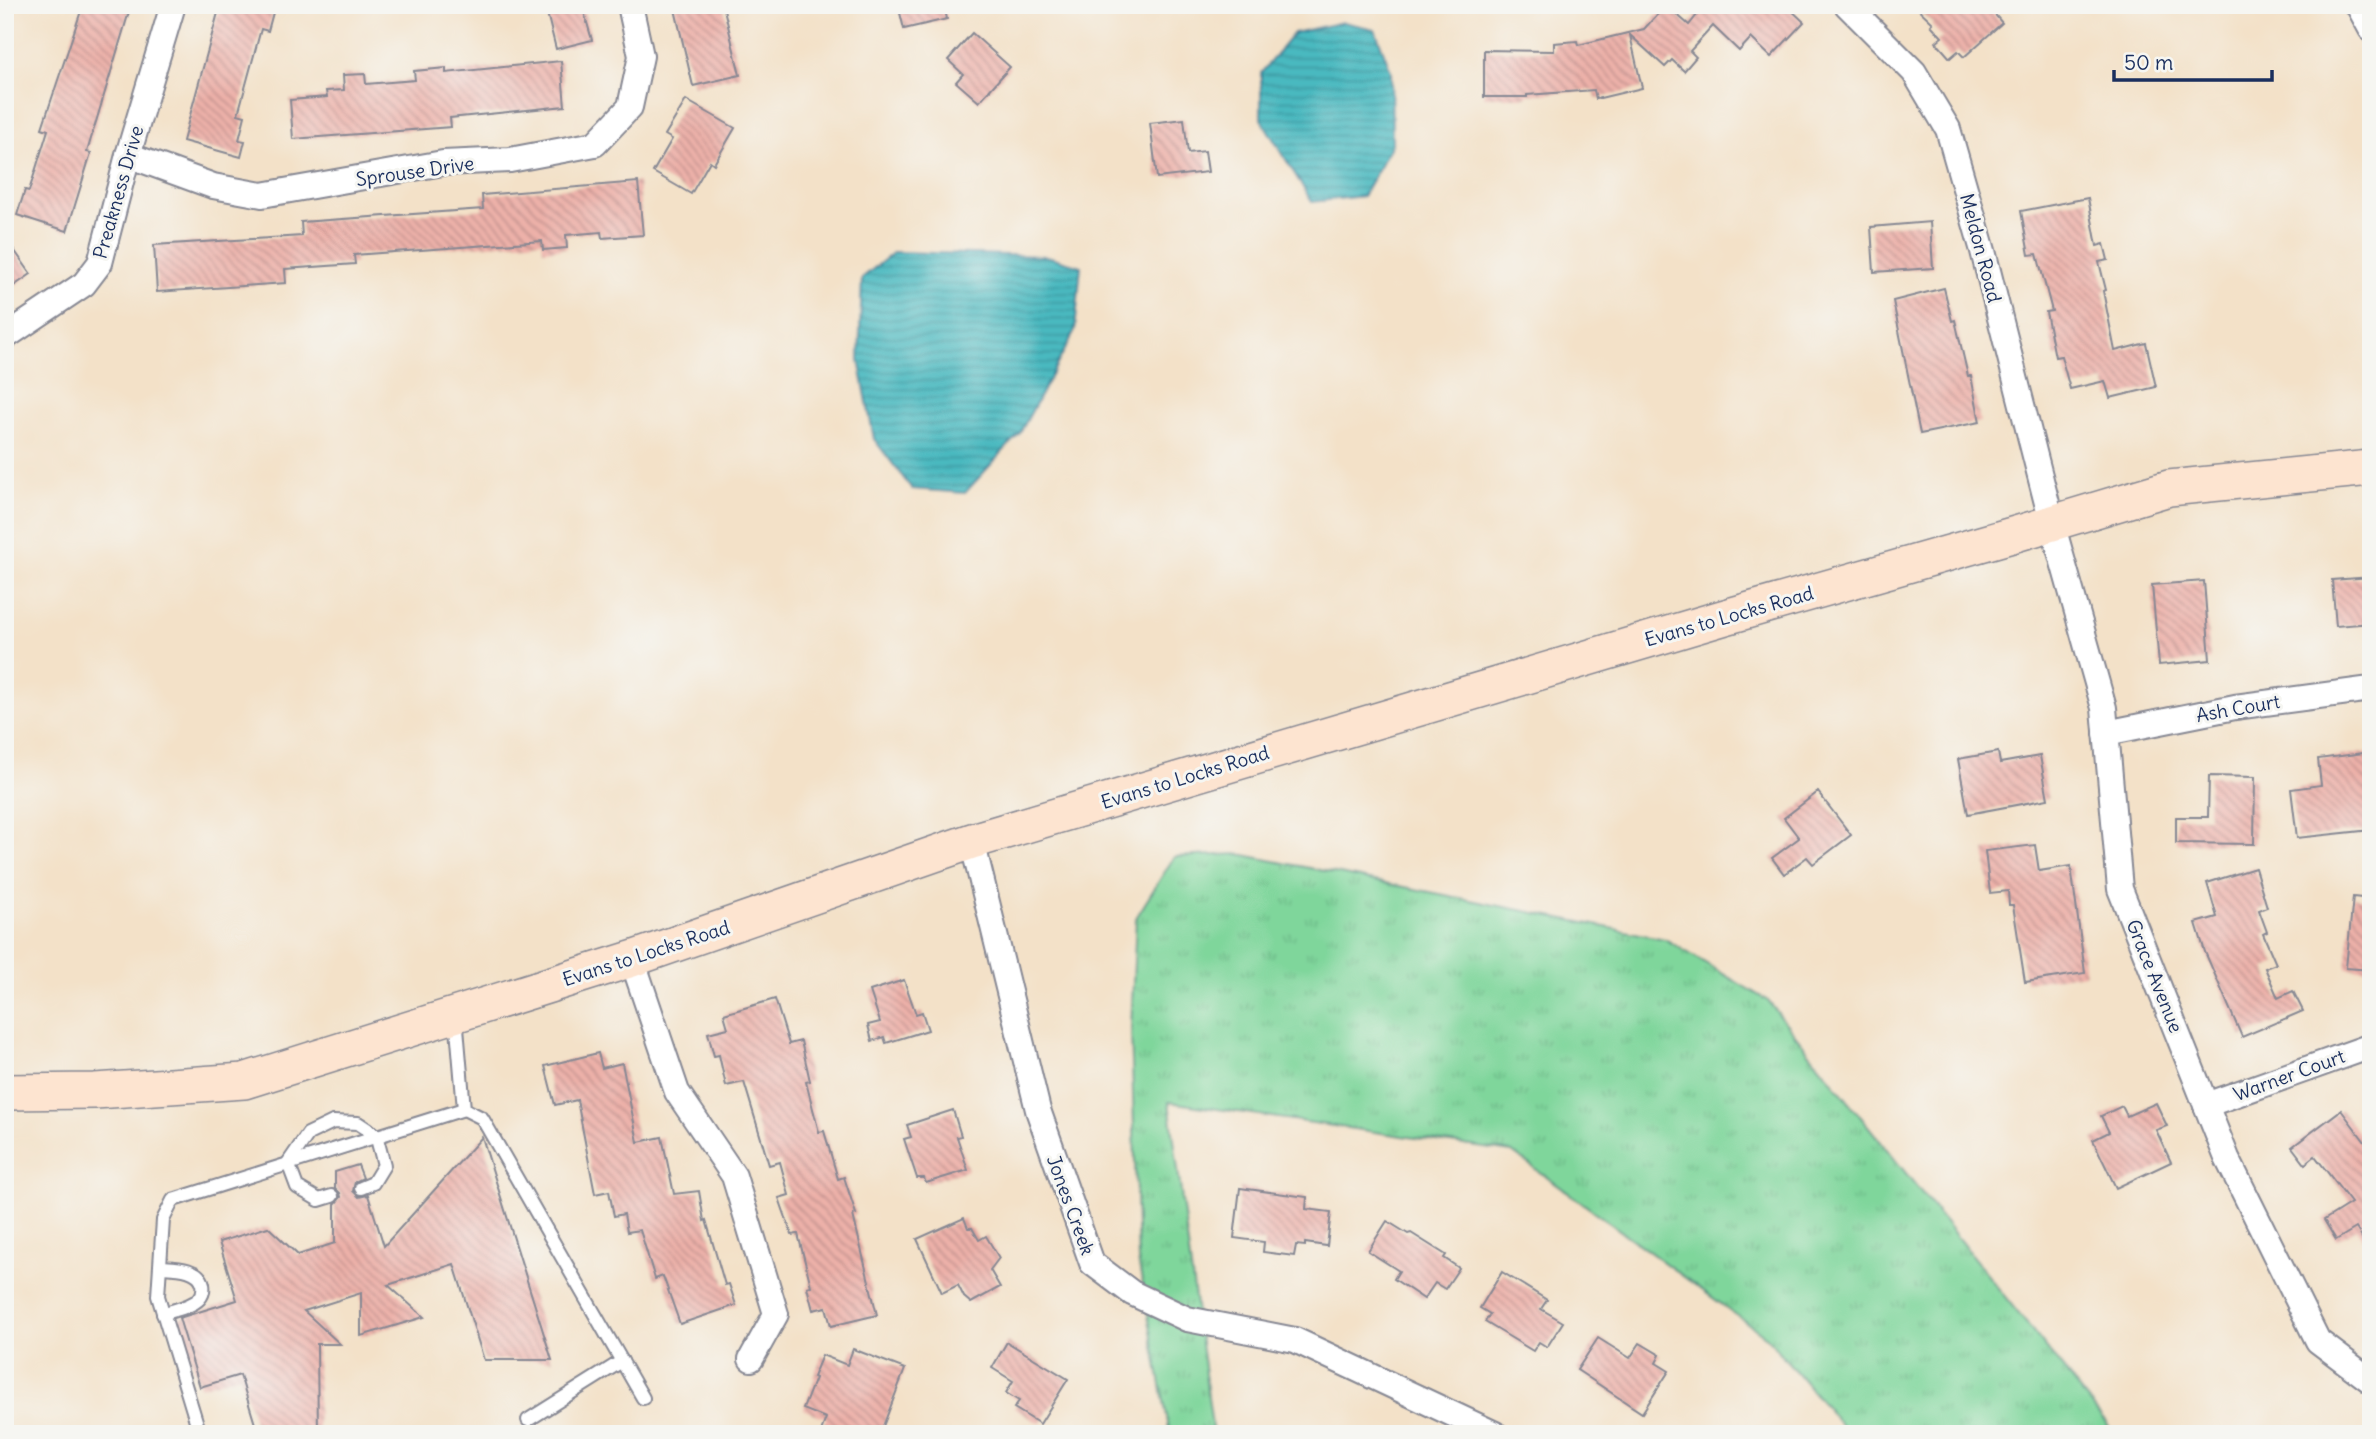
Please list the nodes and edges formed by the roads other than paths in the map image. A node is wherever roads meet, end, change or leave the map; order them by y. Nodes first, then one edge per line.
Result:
1 (173, 5) edge
2 (630, 5) edge
3 (1847, 5) edge
4 (2358, 5) edge
5 (2371, 29) edge
6 (128, 155) junction
7 (5, 337) edge
8 (2371, 468) edge
9 (2052, 523) junction
10 (2371, 689) edge
11 (2106, 733) junction
12 (972, 841) junction
13 (632, 959) junction
14 (456, 1015) junction
15 (2371, 1046) edge
16 (5, 1092) edge
17 (2206, 1105) junction
18 (464, 1108) junction
19 (376, 1135) junction
20 (288, 1163) junction
21 (361, 1188) dead end
22 (332, 1196) dead end
23 (160, 1267) junction
24 (163, 1314) junction
25 (751, 1359) dead end
26 (622, 1361) junction
27 (2371, 1381) edge
28 (643, 1398) dead end
29 (528, 1420) dead end
30 (200, 1434) edge
31 (1496, 1434) edge

1 - 6 street, Preakness Drive
2 - 6 street, Sprouse Drive
3 - 9 street, Meldon Road
4 - 5 street
6 - 7 street, Preakness Drive
8 - 9 street, Evans to Locks Road
9 - 11 street, Grace Avenue
9 - 12 street, Evans to Locks Road
10 - 11 street, Ash Court
11 - 17 street, Grace Avenue
12 - 13 street, Evans to Locks Road
12 - 31 street, Jones Creek
13 - 14 street, Evans to Locks Road
13 - 25 street
14 - 16 street, Evans to Locks Road
14 - 18 lane
15 - 17 street, Warner Court
17 - 27 street, Grace Avenue
18 - 19 lane
18 - 26 lane
19 - 20 lane
19 - 20 lane
19 - 21 lane
20 - 22 lane
20 - 23 lane
23 - 24 lane
23 - 24 lane
24 - 30 lane
26 - 28 lane
26 - 29 lane

